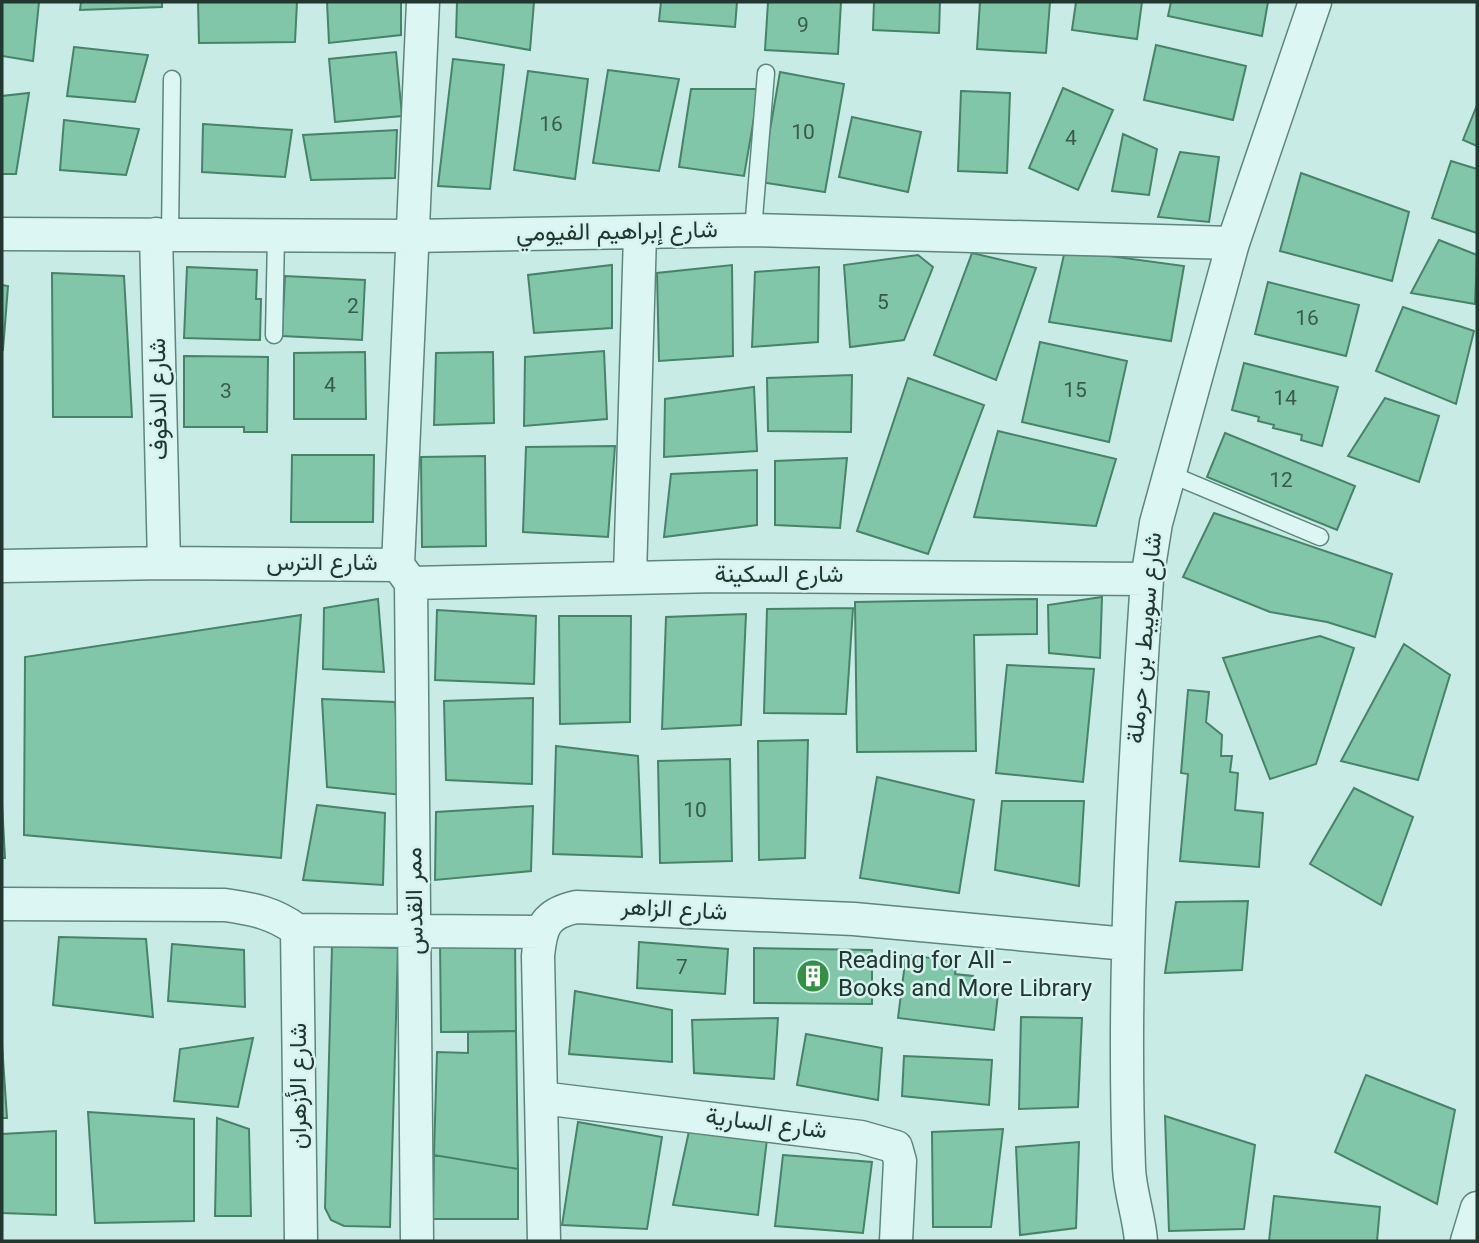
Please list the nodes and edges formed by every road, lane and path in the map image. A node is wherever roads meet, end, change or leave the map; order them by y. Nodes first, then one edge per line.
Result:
1 (423, 2) edge
2 (1315, 2) edge
3 (766, 73) dead end
4 (172, 79) dead end
5 (753, 230) junction
6 (2, 234) edge
7 (163, 234) junction
8 (640, 234) junction
9 (276, 236) junction
10 (410, 236) junction
11 (1233, 243) junction
12 (274, 335) dead end
13 (1170, 474) junction
14 (1320, 537) dead end
15 (164, 563) junction
16 (2, 566) edge
17 (405, 574) junction
18 (630, 576) junction
19 (1147, 579) junction
20 (2, 904) edge
21 (297, 930) junction
22 (416, 931) junction
23 (541, 932) junction
24 (1127, 944) junction
25 (541, 1098) junction
26 (1129, 1172) junction
27 (1477, 1208) edge
28 (301, 1241) edge
29 (418, 1241) edge
30 (544, 1241) edge
31 (896, 1241) edge
32 (1119, 1241) edge
33 (1141, 1241) edge
34 (1467, 1241) edge

1 - 10 street, شارع الترس
2 - 11 street, شارع سويبط بن حرملة
3 - 5 lane
4 - 7 lane
5 - 8 street, شارع إبراهيم الفيومي
5 - 11 street, شارع إبراهيم الفيومي
6 - 7 street, شارع إبراهيم الفيومي
7 - 9 street, شارع إبراهيم الفيومي
7 - 15 street, شارع الدفوف
8 - 10 street, شارع إبراهيم الفيومي
8 - 18 street
9 - 10 street, شارع إبراهيم الفيومي
9 - 12 lane
10 - 17 street, شارع الترس
11 - 13 street, شارع سويبط بن حرملة
13 - 14 lane
13 - 19 street, شارع سويبط بن حرملة
15 - 16 street, شارع الترس
15 - 17 street, شارع الترس
17 - 18 street, شارع السكينة
17 - 22 street, ممر القدس
18 - 19 street, شارع السكينة
19 - 24 street, شارع سويبط بن حرملة
20 - 21 street
21 - 22 street
21 - 28 street, شارع الأزهران
22 - 23 street
22 - 29 street, ممر القدس
23 - 24 street, شارع الزاهر
23 - 25 street
24 - 26 street, شارع سويبط بن حرملة
25 - 30 street
25 - 31 street, شارع السارية
26 - 32 street, شارع سويبط بن حرملة
26 - 33 street, شارع سويبط بن حرملة
27 - 34 street

